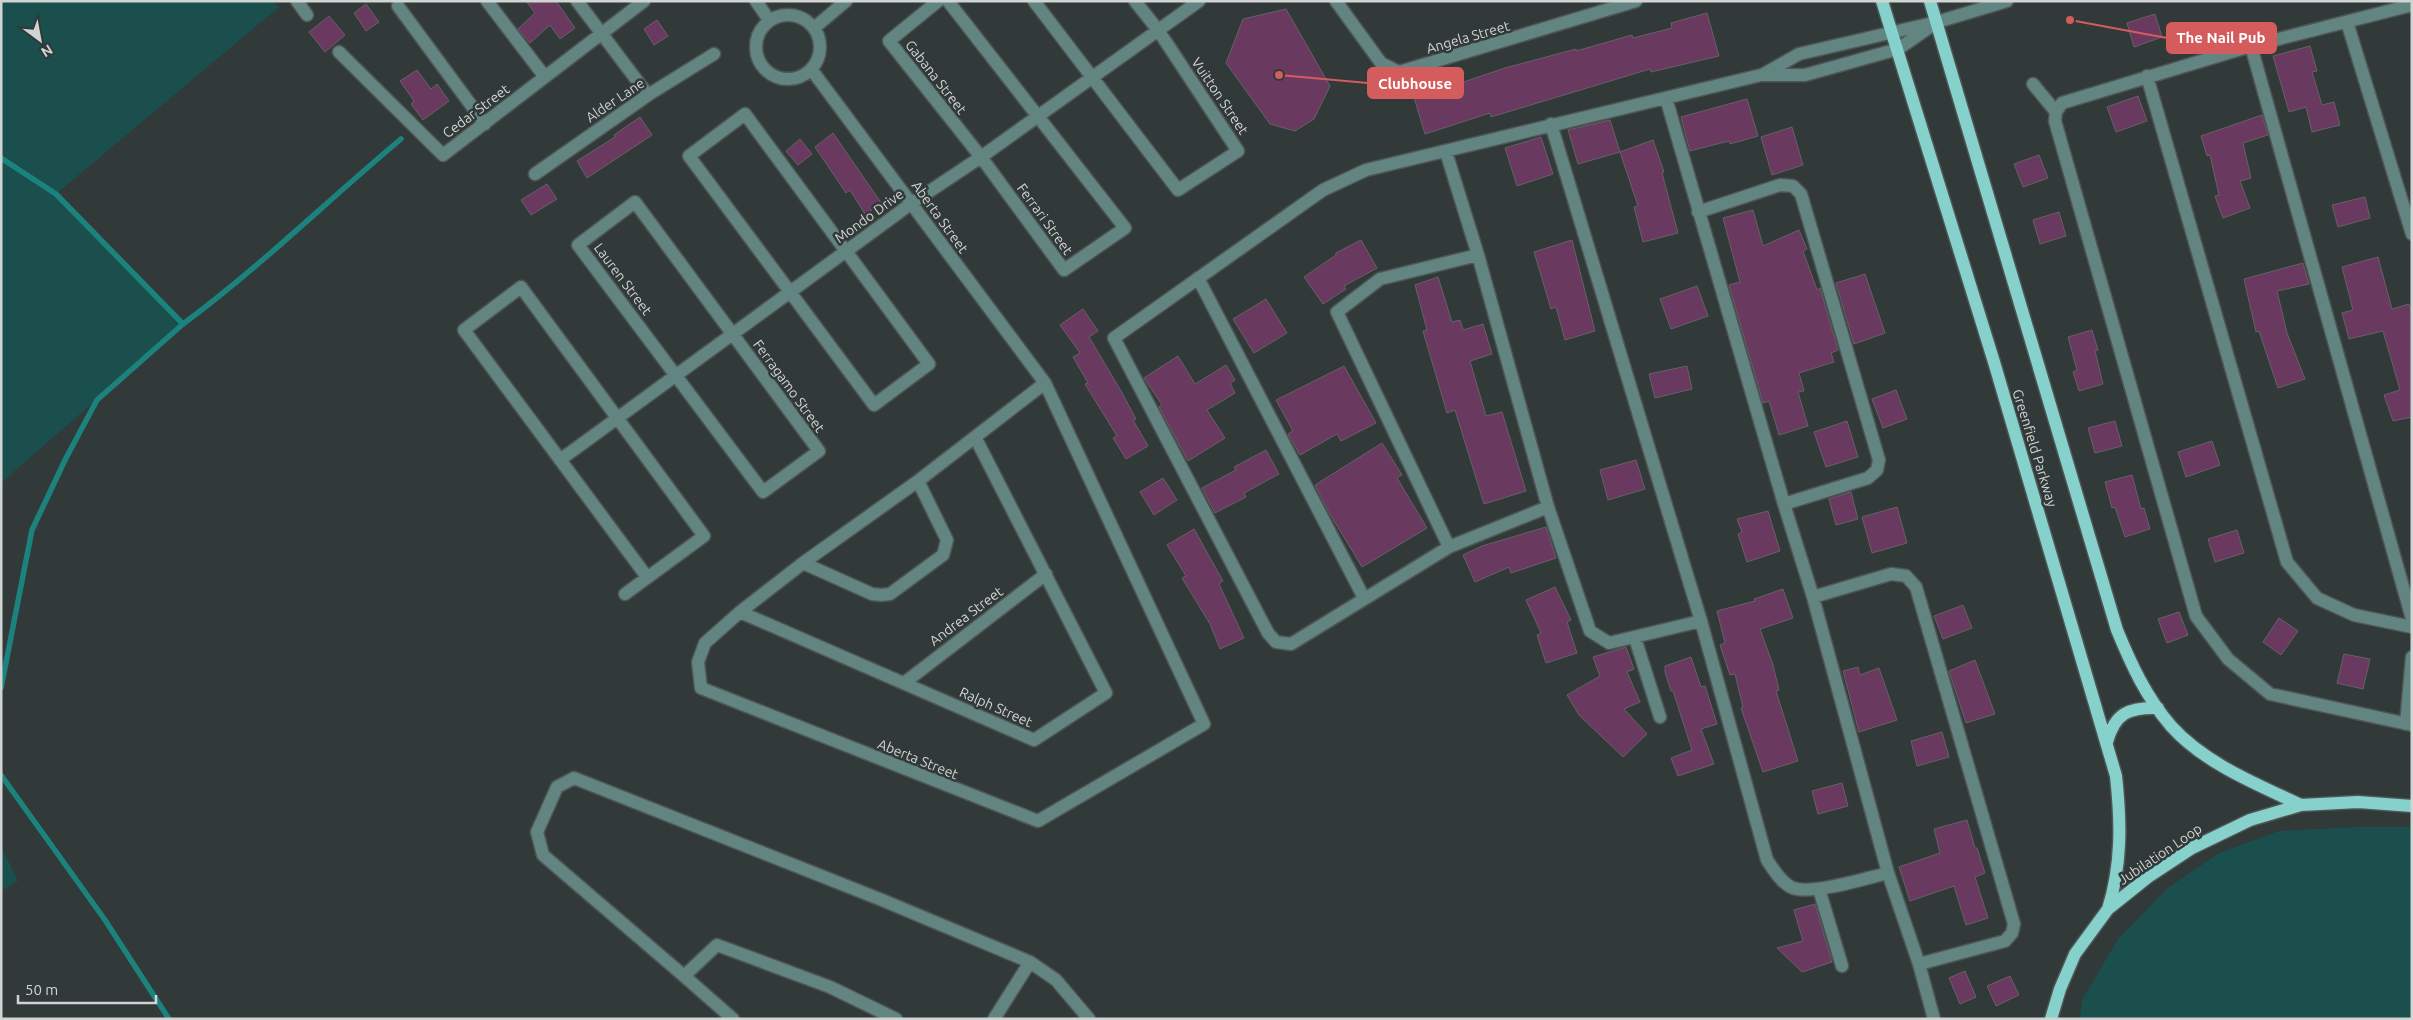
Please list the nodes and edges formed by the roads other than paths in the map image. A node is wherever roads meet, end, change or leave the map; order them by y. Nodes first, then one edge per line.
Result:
1 (297, 1) edge
2 (487, 1) edge
3 (577, 1) edge
4 (644, 1) edge
5 (756, 1) edge
6 (846, 1) edge
7 (938, 1) edge
8 (948, 1) edge
9 (1034, 1) edge
10 (1135, 1) edge
11 (1199, 1) edge
12 (1336, 1) edge
13 (1636, 1) edge
14 (1882, 1) edge
15 (1930, 1) edge
16 (2007, 1) edge
17 (2412, 5) edge
18 (398, 6) dead end
19 (308, 15) dead end
20 (769, 20) junction
21 (1937, 22) junction
22 (2347, 22) junction
23 (814, 28) junction
24 (1158, 30) junction
25 (1892, 32) junction
26 (602, 34) junction
27 (2251, 46) junction
28 (1898, 49) junction
29 (339, 52) dead end
30 (714, 54) dead end
31 (811, 69) junction
32 (1761, 75) junction
33 (2147, 76) junction
34 (545, 78) junction
35 (1091, 78) junction
36 (2033, 84) dead end
37 (648, 95) junction
38 (1666, 98) junction
39 (2056, 112) junction
40 (1037, 116) junction
41 (485, 124) junction
42 (1551, 124) junction
43 (1446, 152) junction
44 (981, 157) junction
45 (535, 174) dead end
46 (912, 204) junction
47 (1698, 212) junction
48 (2412, 234) edge
49 (846, 251) junction
50 (1478, 255) junction
51 (1198, 278) junction
52 (790, 292) junction
53 (732, 334) junction
54 (676, 376) junction
55 (1045, 383) junction
56 (618, 418) junction
57 (975, 437) junction
58 (560, 460) junction
59 (918, 481) junction
60 (1784, 504) junction
61 (1548, 507) junction
62 (1449, 547) junction
63 (802, 563) junction
64 (1046, 574) junction
65 (646, 578) junction
66 (625, 594) dead end
67 (1813, 597) junction
68 (1364, 598) junction
69 (740, 612) junction
70 (2412, 619) edge
71 (1700, 621) junction
72 (2412, 627) edge
73 (1635, 638) junction
74 (2412, 657) edge
75 (904, 683) junction
76 (2158, 708) junction
77 (1660, 717) dead end
78 (2409, 724) edge
79 (2107, 742) junction
80 (2301, 805) junction
81 (2412, 806) edge
82 (1888, 873) junction
83 (1819, 889) junction
84 (2108, 909) junction
85 (1030, 962) junction
86 (1919, 964) junction
87 (1842, 966) dead end
88 (684, 976) junction
89 (733, 1019) edge
90 (896, 1019) edge
91 (994, 1019) edge
92 (1089, 1019) edge
93 (1934, 1019) edge
94 (2051, 1019) edge

1 - 19 street
2 - 34 street
3 - 26 street
4 - 26 street, Cedar Street
5 - 20 street
6 - 23 street
7 - 44 street, Gabana Street
8 - 40 street
9 - 35 street
10 - 24 street
11 - 24 street, Mondo Drive
12 - 13 street, Angela Street
14 - 25 main road, Greenfield Parkway
15 - 21 main road, Greenfield Parkway
16 - 21 street
17 - 22 street
18 - 41 street
20 - 23 street
20 - 31 street
21 - 25 street
21 - 28 street
21 - 76 main road, Greenfield Parkway
22 - 27 street
22 - 48 street
23 - 31 street
24 - 35 street, Mondo Drive
24 - 35 street, Vuitton Street
25 - 28 main road, Greenfield Parkway
25 - 32 street
26 - 34 street, Cedar Street
26 - 37 street
27 - 33 street
27 - 70 street
28 - 32 street
28 - 79 main road, Greenfield Parkway
29 - 41 street, Cedar Street
30 - 37 street, Alder Lane
31 - 46 street, Aberta Street
32 - 38 street
33 - 39 street
33 - 72 street
34 - 41 street, Cedar Street
35 - 40 street, Mondo Drive
36 - 39 street
37 - 45 street, Alder Lane
38 - 42 street
38 - 47 street
39 - 78 street
40 - 44 street, Mondo Drive
40 - 44 street, Ferrari Street
42 - 43 street
42 - 71 street
43 - 50 street
43 - 51 street
44 - 46 street, Mondo Drive
46 - 49 street, Mondo Drive
46 - 55 street, Aberta Street
47 - 60 street
47 - 60 street
49 - 52 street, Mondo Drive
49 - 52 street
49 - 52 street
50 - 61 street
50 - 62 street
51 - 68 street
51 - 68 street
52 - 53 street, Mondo Drive
53 - 54 street, Mondo Drive
53 - 54 street, Ferragamo Street
53 - 54 street, Lauren Street
54 - 56 street, Mondo Drive
55 - 57 street, Aberta Street
55 - 69 street, Aberta Street
56 - 58 street, Mondo Drive
56 - 58 street
56 - 65 street
57 - 59 street, Aberta Street
57 - 64 street, Ralph Street
58 - 65 street
59 - 63 street, Aberta Street
59 - 63 street
60 - 67 street
61 - 62 street
61 - 73 street
62 - 68 street
63 - 69 street, Aberta Street
64 - 75 street, Andrea Street
64 - 75 street, Ralph Street
65 - 66 street
67 - 82 street
67 - 86 street
69 - 75 street, Ralph Street
71 - 73 street
71 - 83 street
73 - 77 street
74 - 78 street
76 - 79 main road
76 - 80 main road, Greenfield Parkway
79 - 84 main road, Greenfield Parkway
80 - 81 main road, Jubilation Loop
80 - 84 main road, Jubilation Loop
82 - 83 street
82 - 86 street
83 - 87 street
84 - 94 main road, Jubilation Loop
85 - 88 street
85 - 91 street
85 - 92 street
86 - 93 street
88 - 89 street
88 - 90 street

